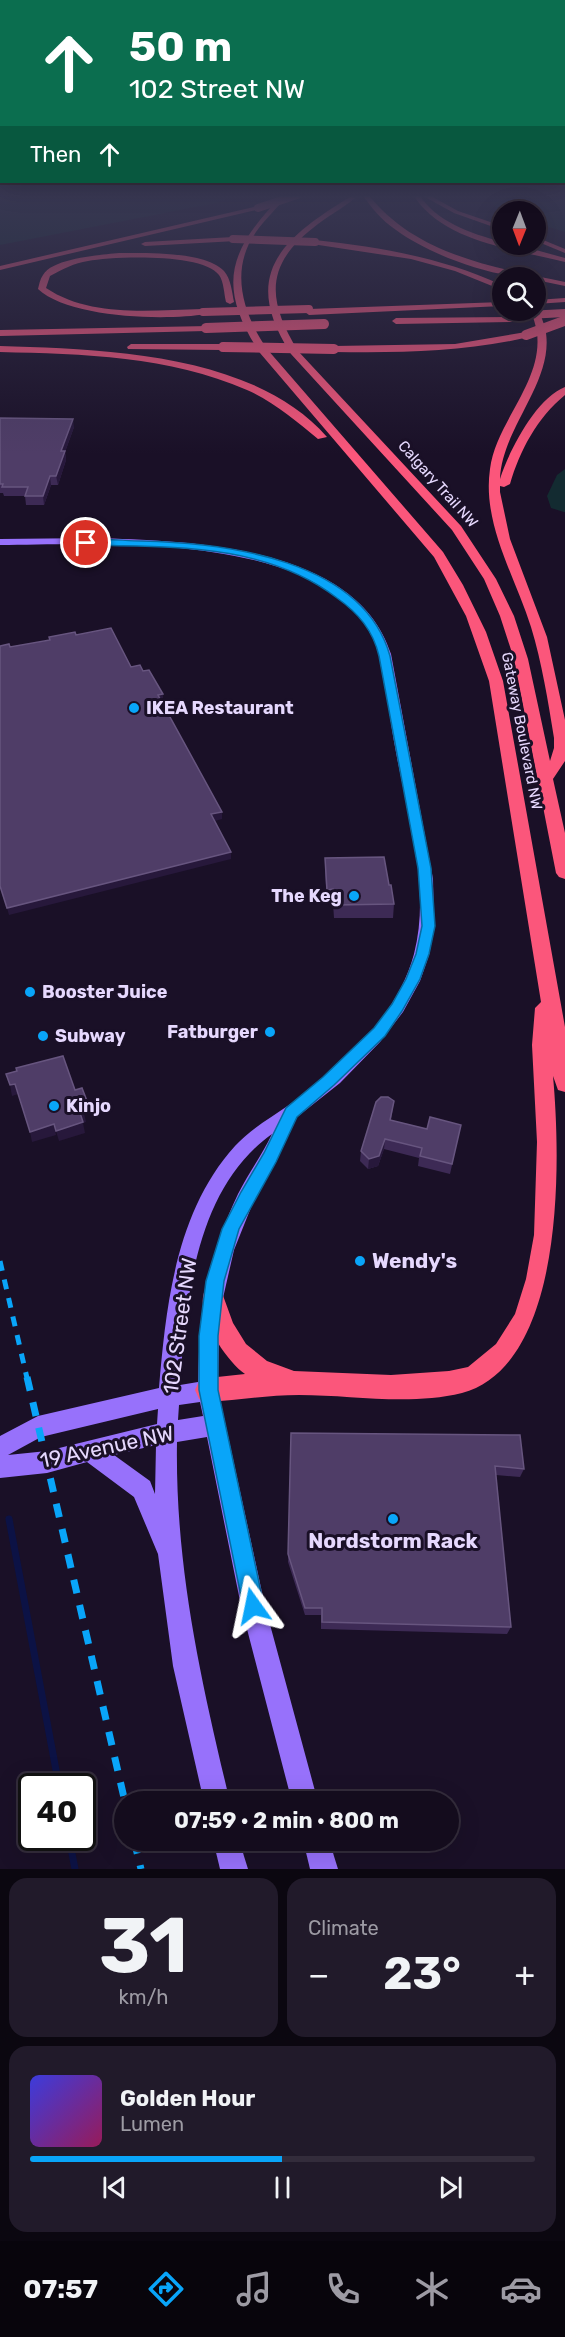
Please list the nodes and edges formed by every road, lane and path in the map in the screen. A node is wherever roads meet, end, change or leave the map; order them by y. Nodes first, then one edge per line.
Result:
1 (43, 280) edge
2 (225, 280) edge
3 (239, 280) edge
4 (272, 280) edge
5 (546, 280) edge
6 (565, 284) edge
7 (562, 301) edge
8 (546, 302) edge
9 (492, 304) edge
10 (204, 314) junction
11 (565, 317) edge
12 (95, 319) dead end
13 (543, 321) edge
14 (386, 322) dead end
15 (334, 324) dead end
16 (0, 333) edge
17 (553, 343) dead end
18 (0, 347) edge
19 (547, 374) dead end
20 (286, 379) junction
21 (565, 390) edge
22 (496, 509) junction
23 (421, 532) junction
24 (0, 542) edge
25 (545, 780) junction
26 (565, 873) edge
27 (547, 976) junction
28 (565, 1084) edge
29 (291, 1112) junction
30 (213, 1298) junction
31 (297, 1383) junction
32 (208, 1390) junction
33 (169, 1396) junction
34 (214, 1425) junction
35 (167, 1433) junction
36 (0, 1448) edge
37 (88, 1450) junction
38 (0, 1467) edge
39 (171, 1559) junction
40 (215, 1791) edge
41 (302, 1791) edge
42 (229, 1851) edge
43 (319, 1851) edge
44 (234, 1869) edge
45 (324, 1869) edge

1 - 10 highway
2 - 20 highway
3 - 20 highway, Gateway Boulevard NW
4 - 25 highway, Calgary Trail NW
5 - 6 highway
7 - 8 highway
9 - 10 highway, bridge
10 - 12 highway
11 - 14 highway, bridge
11 - 18 highway, bridge
13 - 17 highway
15 - 16 highway, bridge
18 - 23 highway
19 - 22 highway
20 - 23 highway, Gateway Boulevard NW
21 - 22 highway
22 - 25 highway
23 - 27 highway, Gateway Boulevard NW
24 - 29 street, 102 Street NW
25 - 26 highway, Calgary Trail NW
27 - 28 highway, Gateway Boulevard NW
27 - 31 highway
29 - 30 street, 102 Street NW
29 - 33 street, 102 Street NW
30 - 31 highway
30 - 32 street, 102 Street NW
31 - 32 highway
32 - 33 street, 19 Avenue NW
32 - 34 street, 102 Street NW
33 - 35 street, 102 Street NW
33 - 36 street, 19 Avenue NW
34 - 35 street, 19 Avenue NW
34 - 41 street, 102 Street NW
35 - 37 street, 19 Avenue NW
35 - 39 street, 102 Street NW
37 - 38 street, 19 Avenue NW
37 - 39 street
39 - 40 street
42 - 44 street
43 - 45 street

